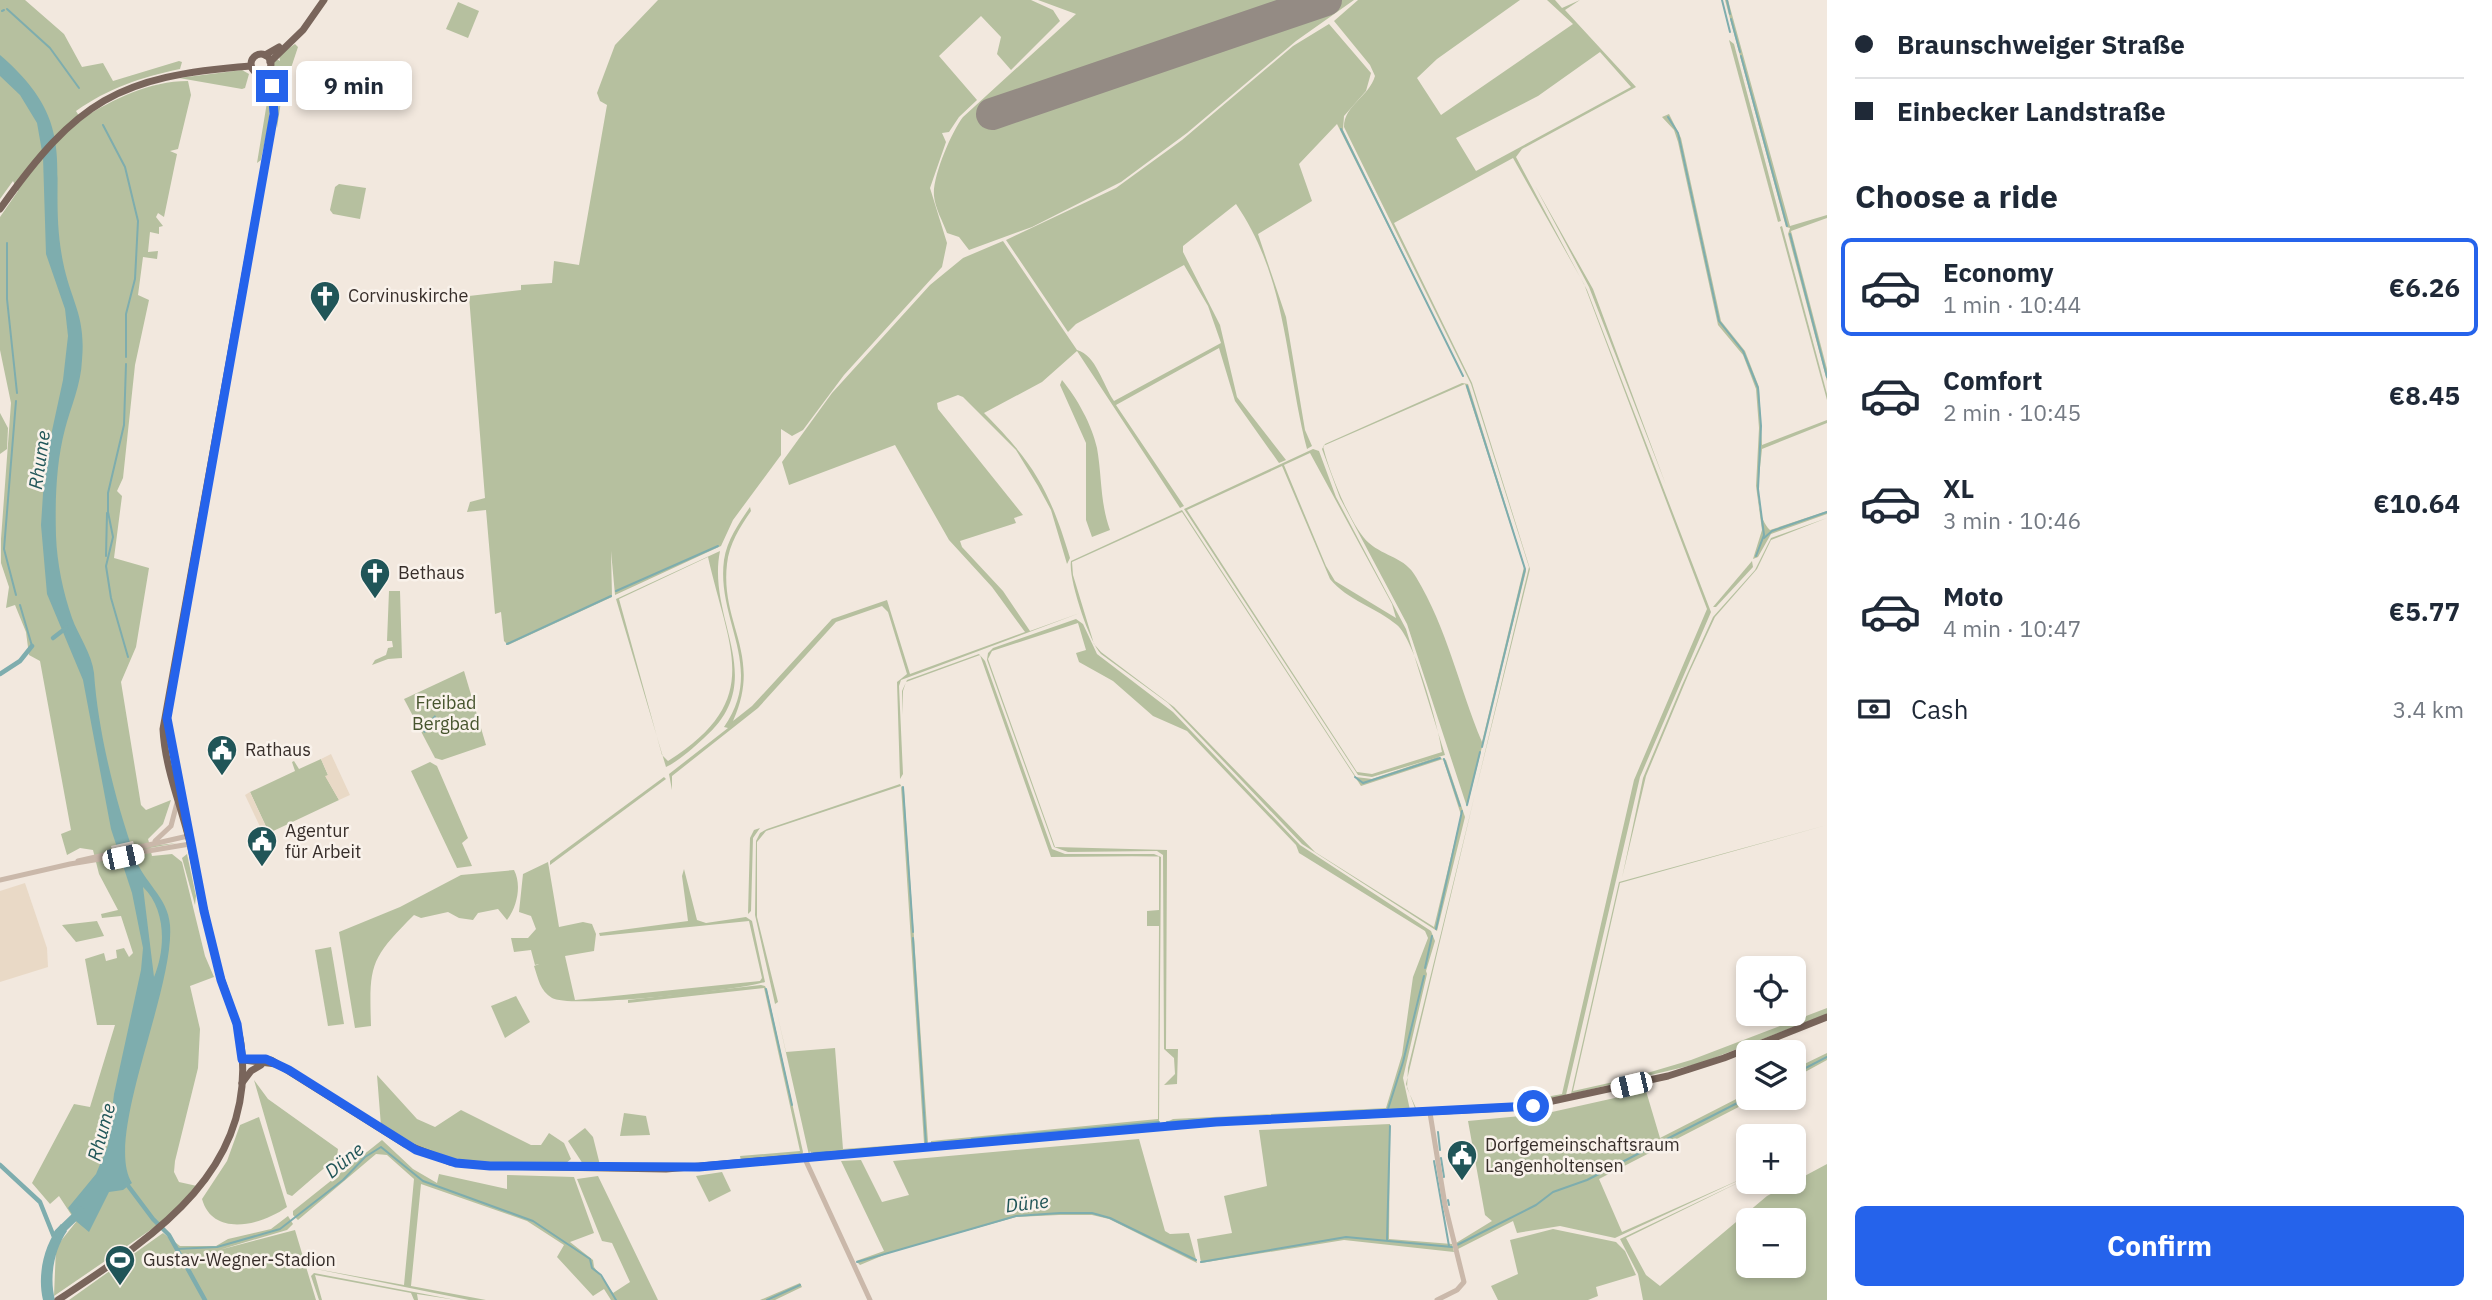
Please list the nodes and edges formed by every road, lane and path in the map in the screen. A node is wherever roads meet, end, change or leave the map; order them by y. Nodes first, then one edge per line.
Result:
1 (318, 0) edge
2 (324, 0) edge
3 (266, 65) junction
4 (251, 66) junction
5 (0, 209) edge
6 (167, 718) junction
7 (177, 802) junction
8 (189, 840) junction
9 (150, 848) junction
10 (0, 880) edge
11 (1827, 1017) edge
12 (242, 1059) junction
13 (263, 1064) junction
14 (278, 1064) junction
15 (242, 1084) junction
16 (1430, 1113) junction
17 (805, 1159) junction
18 (58, 1300) edge
19 (870, 1300) edge
20 (1437, 1300) edge

1 - 3 main road
2 - 3 main road
3 - 4 main road
3 - 4 main road
3 - 6 main road
4 - 5 main road
6 - 7 main road
6 - 8 main road
7 - 8 main road
7 - 9 street
8 - 9 street
8 - 12 main road
9 - 10 street
11 - 16 main road
12 - 13 main road
12 - 14 main road
12 - 15 main road
13 - 14 main road
13 - 15 main road
14 - 17 main road
15 - 18 main road
16 - 17 main road
16 - 20 street
17 - 19 street

